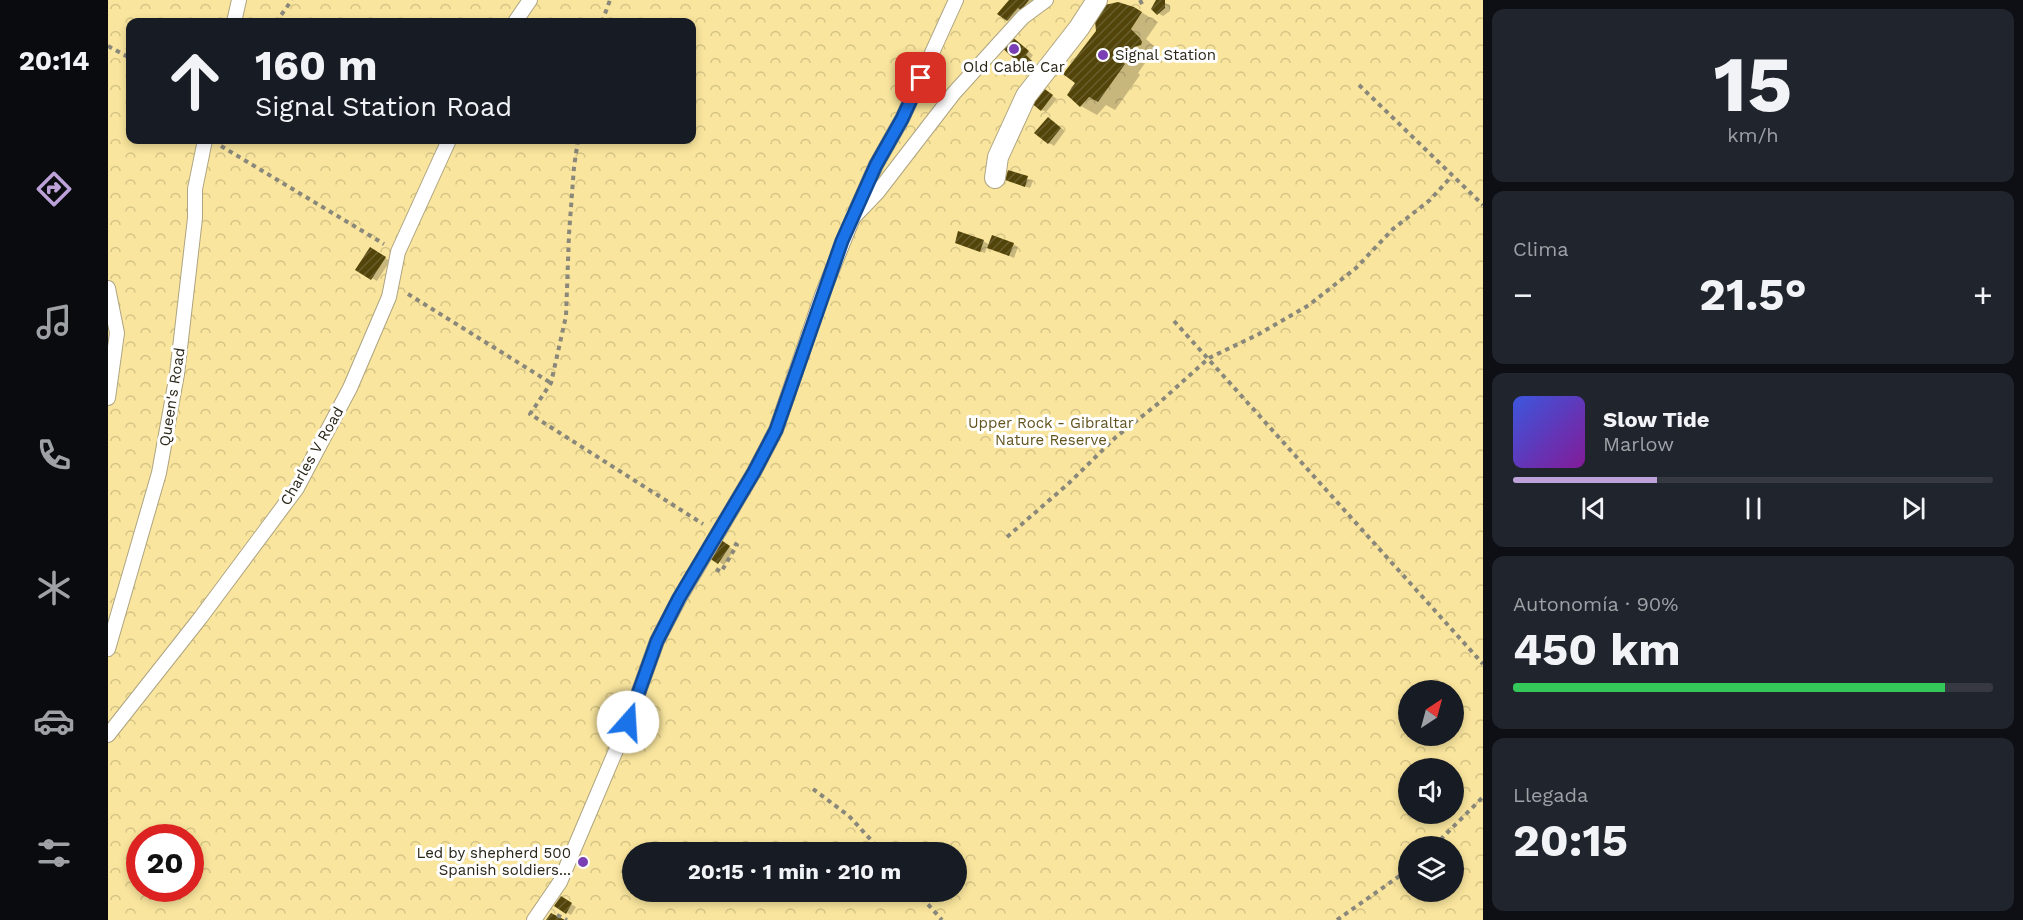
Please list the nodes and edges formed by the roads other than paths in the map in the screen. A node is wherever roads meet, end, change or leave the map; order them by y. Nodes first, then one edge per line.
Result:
1 (239, 0) edge
2 (530, 0) edge
3 (956, 0) edge
4 (1046, 0) edge
5 (1097, 0) edge
6 (235, 18) edge
7 (518, 18) edge
8 (205, 144) edge
9 (447, 144) edge
10 (995, 178) dead end
11 (853, 218) junction
12 (108, 288) edge
13 (108, 398) edge
14 (108, 649) edge
15 (108, 735) edge
16 (534, 920) edge

1 - 6 lane
2 - 7 lane
3 - 11 lane
4 - 11 lane
5 - 10 street
8 - 14 lane, Queen's Road
9 - 15 lane, Charles V Road
11 - 16 lane
12 - 13 lane

